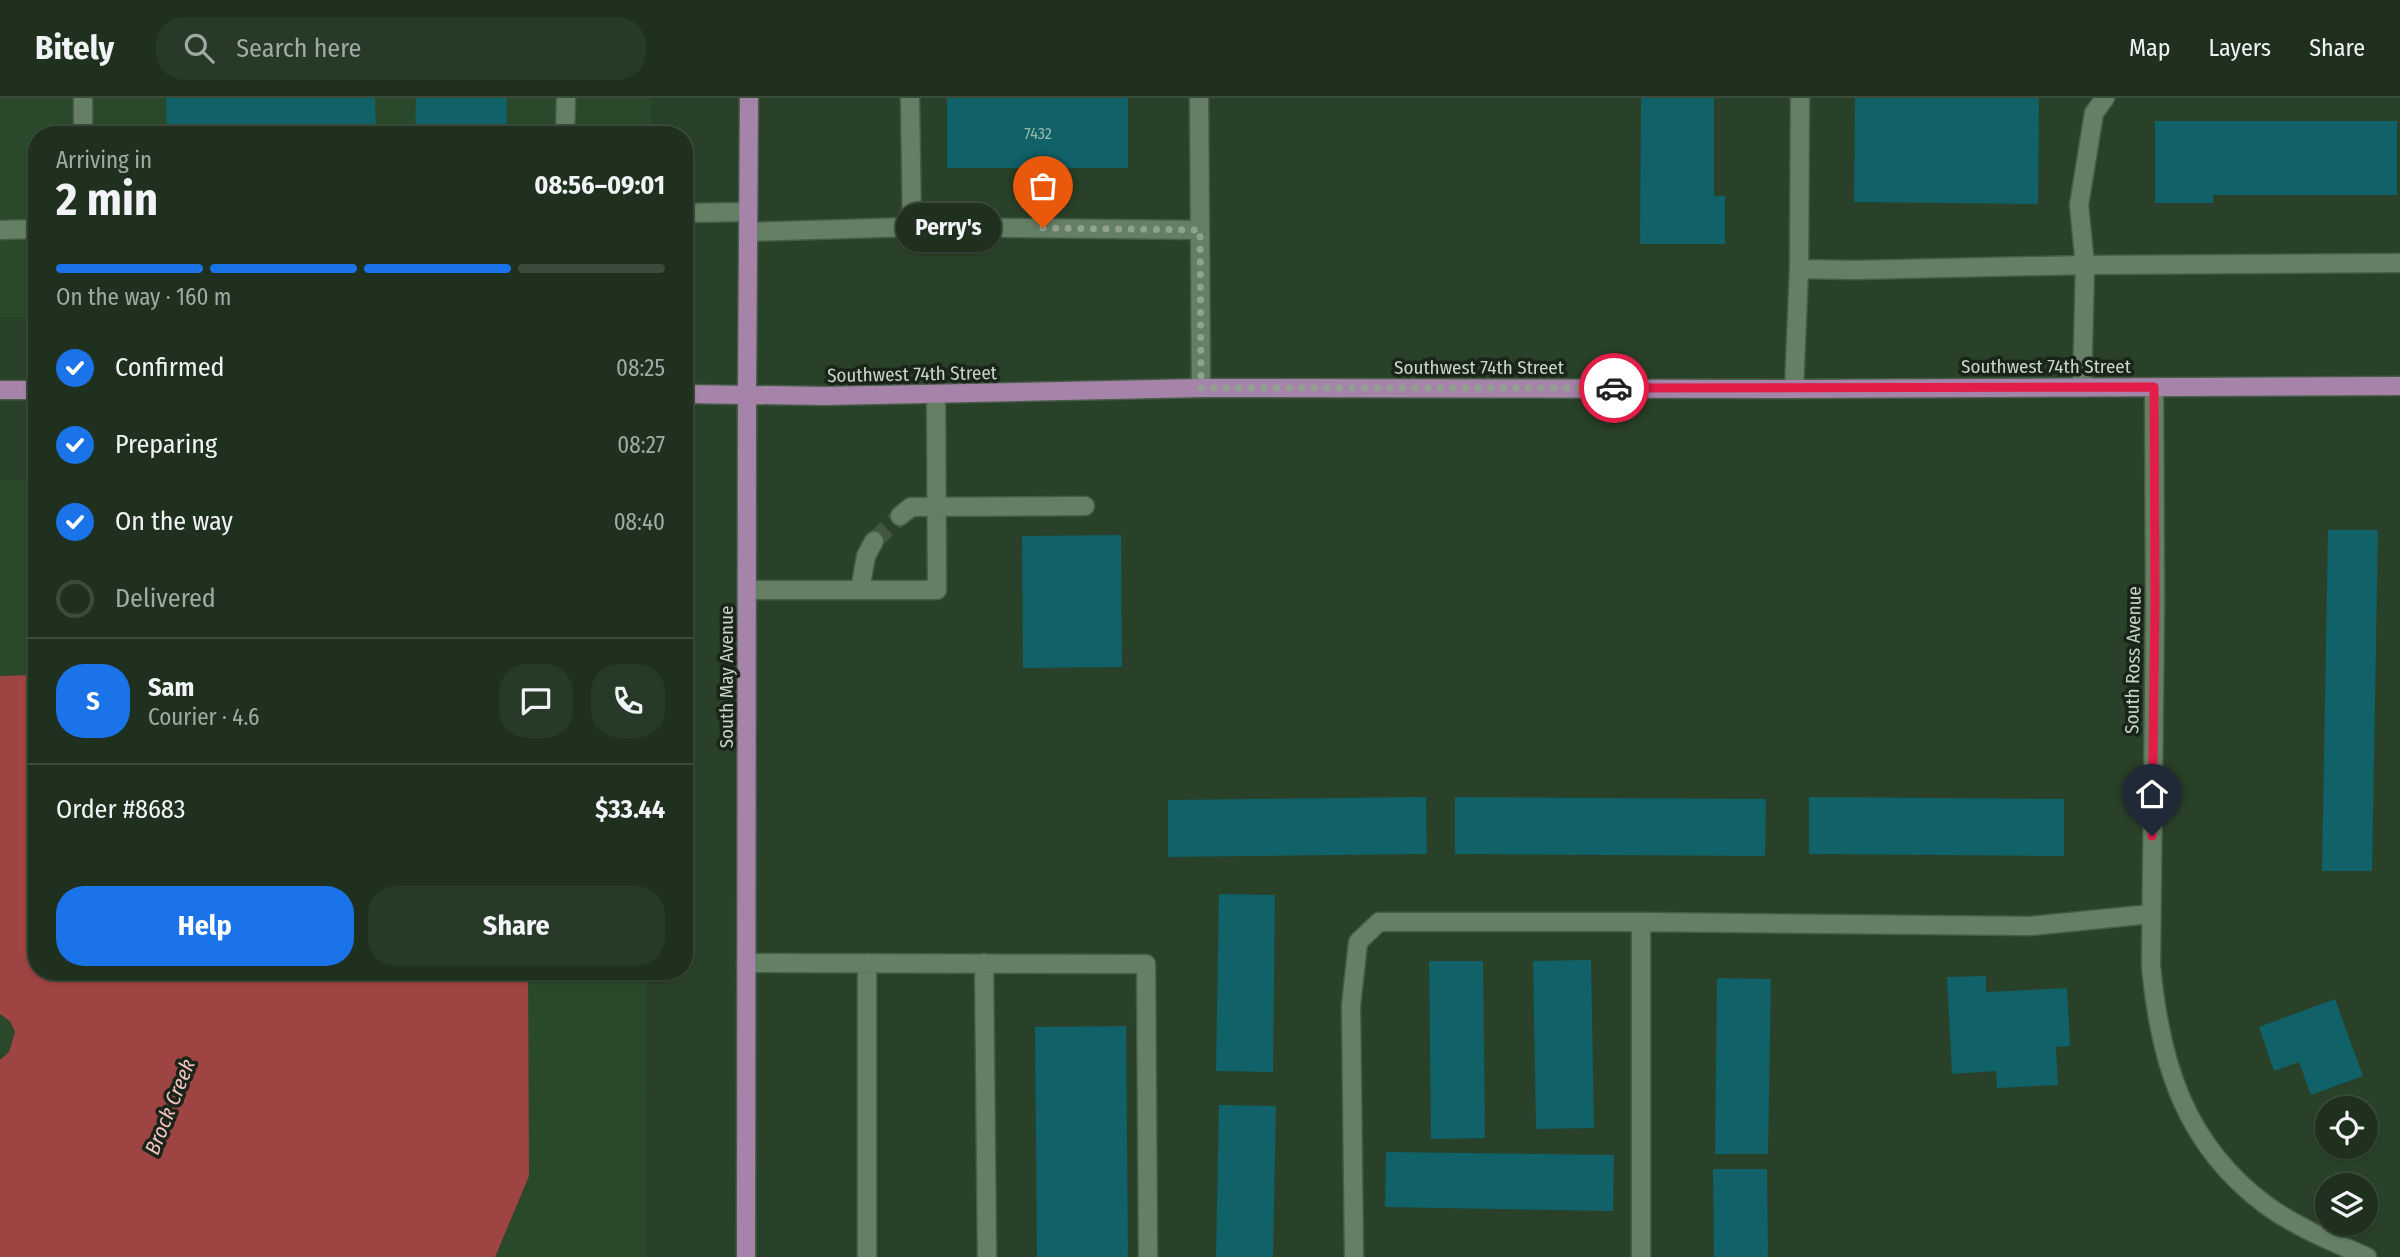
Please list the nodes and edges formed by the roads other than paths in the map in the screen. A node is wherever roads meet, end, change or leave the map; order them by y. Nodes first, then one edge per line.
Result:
1 (83, 98) edge
2 (565, 98) edge
3 (749, 98) edge
4 (910, 98) edge
5 (1199, 98) edge
6 (1800, 98) edge
7 (2105, 98) edge
8 (83, 126) edge
9 (565, 126) edge
10 (748, 212) junction
11 (693, 213) edge
12 (912, 227) junction
13 (28, 229) edge
14 (0, 230) edge
15 (1200, 230) junction
16 (748, 232) junction
17 (2400, 263) edge
18 (2085, 265) junction
19 (1799, 269) junction
20 (2400, 386) edge
21 (2082, 387) junction
22 (2154, 387) junction
23 (1201, 388) junction
24 (1794, 389) junction
25 (0, 390) edge
26 (28, 390) edge
27 (693, 394) edge
28 (747, 394) junction
29 (936, 395) junction
30 (935, 506) junction
31 (1085, 506) dead end
32 (900, 516) tunnel mouth
33 (874, 541) tunnel mouth
34 (747, 590) junction
35 (860, 590) junction
36 (2151, 914) junction
37 (1642, 922) junction
38 (746, 963) junction
39 (867, 963) junction
40 (984, 963) junction
41 (746, 1257) edge
42 (867, 1257) edge
43 (987, 1257) edge
44 (1148, 1257) edge
45 (1354, 1257) edge
46 (1642, 1257) edge
47 (2367, 1257) edge

1 - 8 street
2 - 9 street
3 - 10 main road, South May Avenue
4 - 12 street
5 - 15 street
6 - 19 street
7 - 18 street
10 - 11 street
10 - 16 main road, South May Avenue
12 - 15 street
12 - 16 street
13 - 14 street
15 - 23 street
16 - 28 main road, South May Avenue
17 - 18 street
18 - 19 street
18 - 21 street
19 - 24 street
20 - 22 main road, Southwest 74th Street
21 - 22 main road, Southwest 74th Street
21 - 24 main road, Southwest 74th Street
22 - 36 street, South Ross Avenue
23 - 24 main road, Southwest 74th Street
23 - 29 main road, Southwest 74th Street
25 - 26 main road
27 - 28 main road, Southwest 74th Street
28 - 29 main road, Southwest 74th Street
28 - 34 main road, South May Avenue
29 - 30 street
30 - 31 street
30 - 32 street
30 - 35 street
33 - 35 street
34 - 35 street
34 - 38 main road, South May Avenue
36 - 37 street
36 - 47 street, South Ross Avenue
37 - 45 street
37 - 46 street
38 - 39 street
38 - 41 main road, South May Avenue
39 - 40 street
39 - 42 street
40 - 43 street
40 - 44 street

